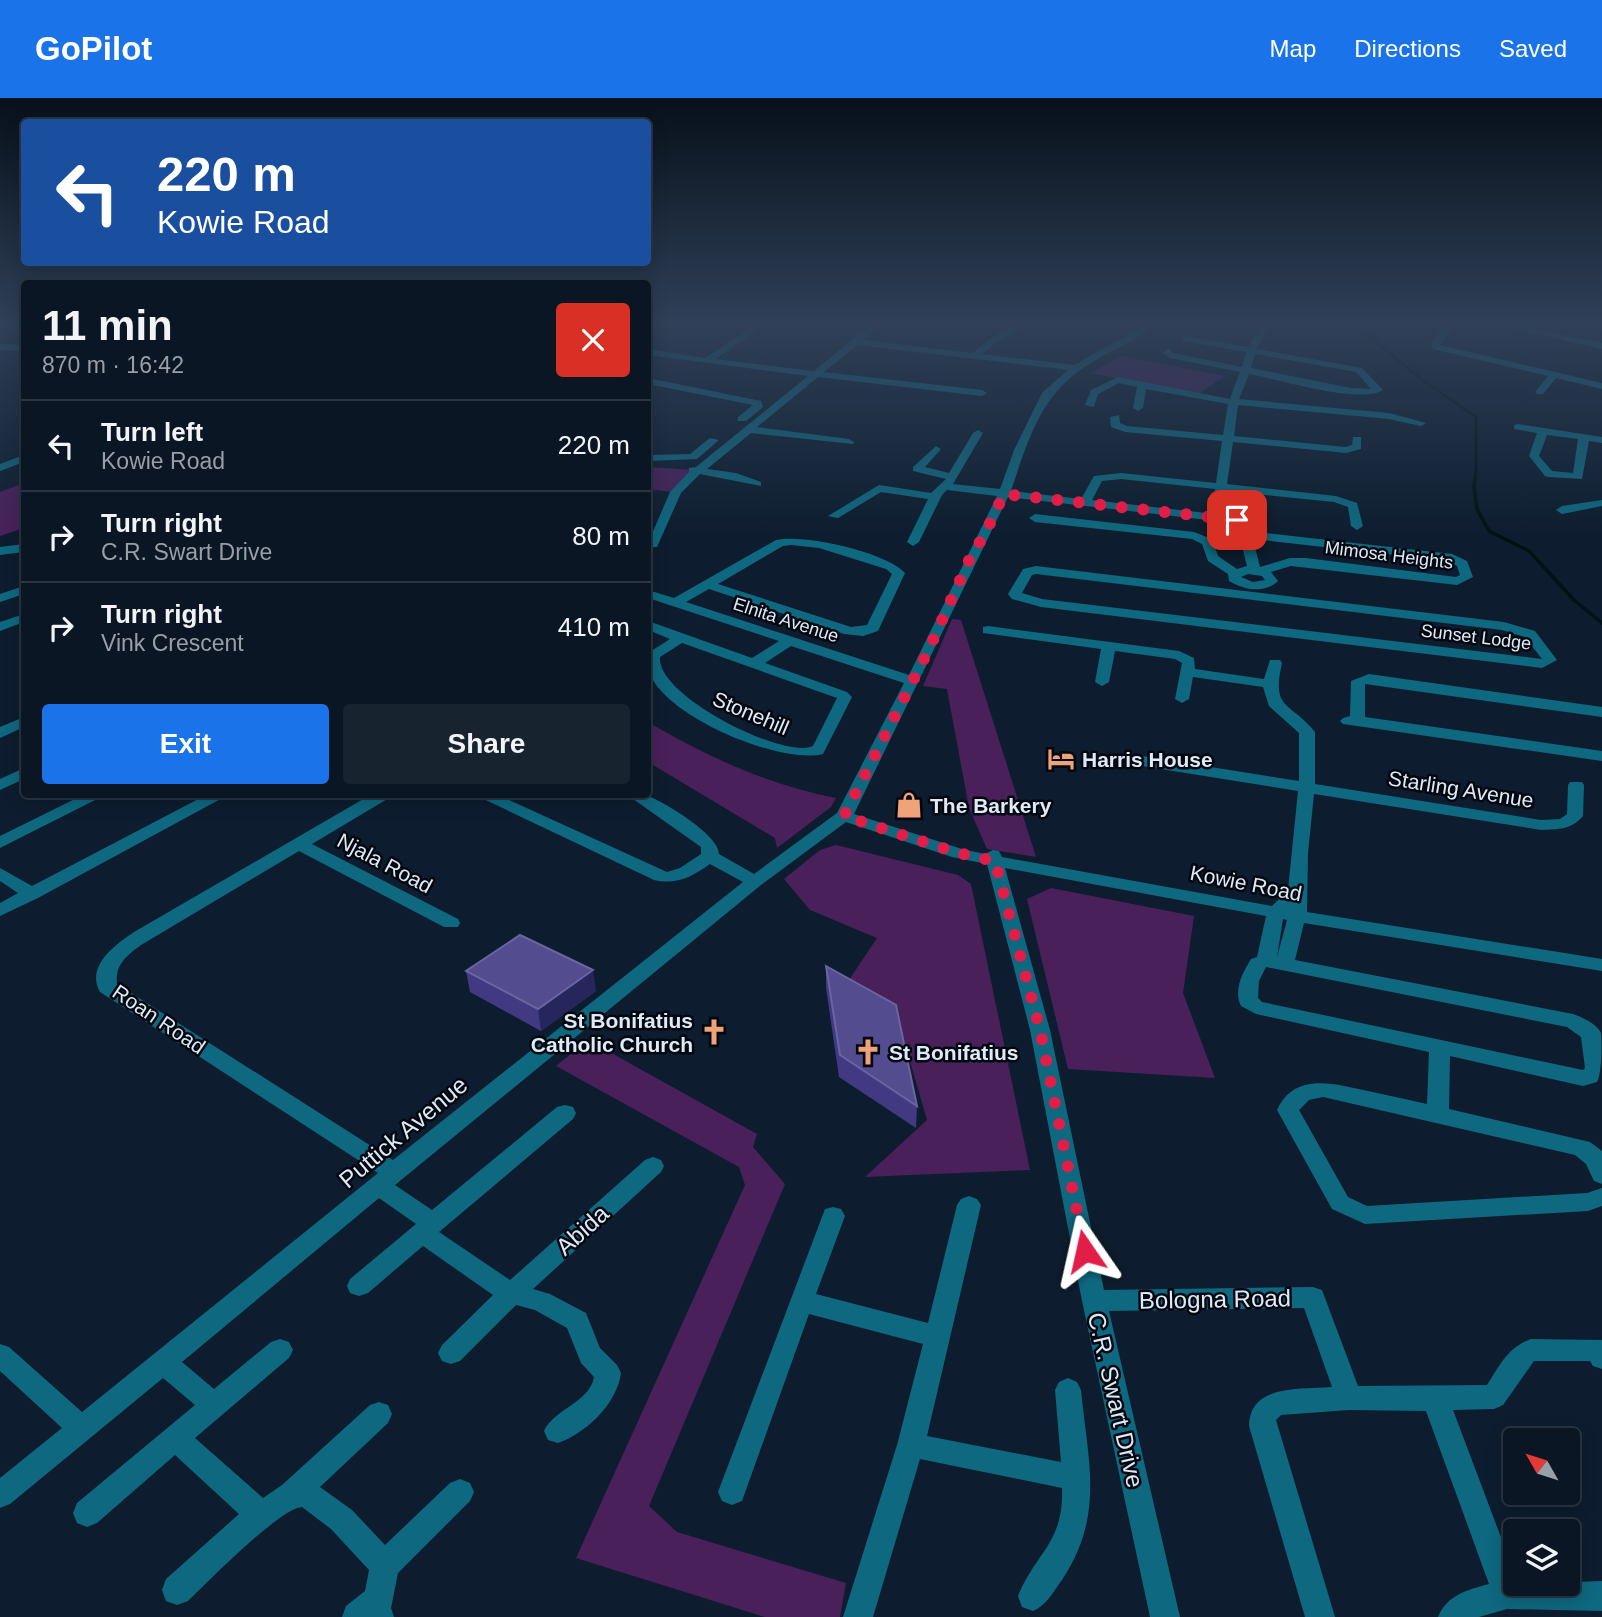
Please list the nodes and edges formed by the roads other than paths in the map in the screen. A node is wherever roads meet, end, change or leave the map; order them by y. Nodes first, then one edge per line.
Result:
1 (717, 395) edge
2 (790, 395) edge
3 (1045, 395) edge
4 (1093, 395) edge
5 (1140, 395) edge
6 (1190, 395) joint
7 (1236, 395) edge
8 (1233, 402) junction
9 (1090, 405) dead end
10 (1138, 408) dead end
11 (1188, 410) dead end
12 (1331, 410) junction
13 (1379, 415) junction
14 (1115, 417) dead end
15 (1332, 422) dead end
16 (1420, 423) dead end
17 (736, 424) dead end
18 (1518, 426) dead end
19 (1382, 427) dead end
20 (747, 429) junction
21 (1543, 430) junction
22 (725, 432) dead end
23 (978, 433) dead end
24 (1584, 437) junction
25 (1357, 439) dead end
26 (1228, 440) junction
27 (1602, 440) edge
28 (849, 442) dead end
29 (936, 449) dead end
30 (651, 458) edge
31 (21, 459) edge
32 (651, 466) edge
33 (0, 468) edge
34 (698, 470) junction
35 (948, 482) junction
36 (757, 484) dead end
37 (1222, 487) junction
38 (997, 493) junction
39 (935, 497) junction
40 (1084, 503) junction
41 (1219, 505) dead end
42 (1598, 505) edge
43 (1562, 510) dead end
44 (834, 516) dead end
45 (1035, 518) dead end
46 (1357, 526) dead end
47 (1266, 537) dead end
48 (913, 542) dead end
49 (651, 545) edge
50 (21, 548) edge
51 (0, 551) edge
52 (1257, 570) junction
53 (1235, 573) junction
54 (708, 584) junction
55 (21, 591) edge
56 (651, 595) edge
57 (0, 598) edge
58 (675, 603) junction
59 (1253, 607) junction
60 (21, 619) edge
61 (651, 626) edge
62 (0, 627) edge
63 (988, 629) dead end
64 (681, 638) junction
65 (789, 641) junction
66 (1109, 646) junction
67 (755, 663) junction
68 (1275, 663) dead end
69 (1187, 672) junction
70 (913, 681) junction
71 (1101, 682) dead end
72 (1270, 684) junction
73 (1182, 699) dead end
74 (1602, 712) edge
75 (21, 723) edge
76 (0, 733) edge
77 (1602, 756) edge
78 (1129, 759) dead end
79 (21, 774) edge
80 (0, 785) edge
81 (1576, 785) dead end
82 (1307, 787) junction
83 (91, 798) edge
84 (214, 798) edge
85 (378, 798) edge
86 (490, 798) edge
87 (640, 798) edge
88 (844, 816) junction
89 (0, 843) edge
90 (299, 844) junction
91 (710, 856) junction
92 (994, 858) junction
93 (1036, 868) junction
94 (0, 873) edge
95 (755, 881) junction
96 (1003, 893) junction
97 (32, 894) junction
98 (1290, 906) junction
99 (0, 910) edge
100 (450, 923) dead end
101 (1275, 962) junction
102 (1602, 965) edge
103 (1440, 1046) junction
104 (565, 1113) dead end
105 (1438, 1114) junction
106 (653, 1166) dead end
107 (1602, 1175) edge
108 (386, 1179) junction
109 (1602, 1197) edge
110 (969, 1205) dead end
111 (833, 1216) dead end
112 (428, 1228) junction
113 (359, 1286) dead end
114 (511, 1294) junction
115 (802, 1301) junction
116 (1094, 1301) junction
117 (939, 1337) junction
118 (280, 1350) dead end
119 (451, 1353) dead end
120 (1601, 1353) edge
121 (0, 1355) edge
122 (164, 1363) junction
123 (1068, 1391) dead end
124 (1349, 1398) junction
125 (1434, 1399) junction
126 (214, 1405) junction
127 (379, 1415) dead end
128 (82, 1429) junction
129 (558, 1430) dead end
130 (176, 1438) junction
131 (911, 1445) junction
132 (1076, 1478) junction
133 (460, 1492) dead end
134 (732, 1492) dead end
135 (292, 1494) junction
136 (0, 1495) edge
137 (87, 1513) dead end
138 (260, 1514) junction
139 (385, 1566) junction
140 (1503, 1583) edge
141 (177, 1590) dead end
142 (1033, 1595) dead end
143 (1503, 1595) edge
144 (1580, 1596) edge
145 (1602, 1596) edge
146 (371, 1611) edge
147 (858, 1617) edge
148 (1165, 1617) edge
149 (1320, 1617) edge
150 (1454, 1617) edge

1 - 17 street
2 - 20 street
3 - 38 street
4 - 9 street
5 - 10 street
6 - 8 street
6 - 11 street
7 - 8 street
8 - 12 street
8 - 26 street
12 - 13 street
12 - 15 street
13 - 16 street
13 - 19 street
14 - 26 street
18 - 21 street
20 - 28 street
20 - 34 street
21 - 24 street
21 - 24 street
22 - 30 street
23 - 35 street
24 - 27 street
25 - 26 street
26 - 37 street
29 - 35 street
31 - 33 street
32 - 34 street
34 - 36 street
34 - 49 street
35 - 38 street
35 - 39 street
37 - 40 street
37 - 41 street
37 - 46 street
38 - 40 street
38 - 70 street
39 - 44 street
39 - 48 street
40 - 52 street
42 - 43 street
45 - 53 street
47 - 52 street, Mimosa Heights
50 - 51 street
52 - 53 street
52 - 59 street
53 - 59 street
54 - 54 street
54 - 58 street
55 - 57 street
56 - 58 street, Elnita Avenue
58 - 65 street, Elnita Avenue
59 - 59 street, Sunset Lodge
59 - 59 street, Sunset Lodge
60 - 62 street
61 - 64 street
63 - 66 street
64 - 67 street, Stonehill
64 - 67 street, Stonehill
65 - 67 street
65 - 70 street, Elnita Avenue
66 - 69 street
66 - 71 street
68 - 72 street
69 - 72 street
69 - 73 street
70 - 88 street
72 - 82 street
74 - 77 street
75 - 76 street
78 - 82 street
79 - 80 street
81 - 82 street, Starling Avenue
82 - 98 street
83 - 89 street
84 - 97 street
85 - 90 street, Roan Road
86 - 91 street
87 - 91 street
88 - 92 street, Kowie Road
88 - 95 street, Puttick Avenue
90 - 100 street, Njala Road
90 - 108 street, Roan Road
91 - 95 street
92 - 93 street, Kowie Road
92 - 96 street, C.R. Swart Drive
92 - 98 street, Kowie Road
93 - 96 street
93 - 98 street, Kowie Road
94 - 97 street
95 - 108 street, Puttick Avenue
96 - 116 street, C.R. Swart Drive
97 - 99 street
98 - 101 street
98 - 102 street, Kowie Road
101 - 103 street
101 - 103 street
103 - 105 street
104 - 112 street
105 - 107 street
105 - 109 street
106 - 114 street, Abida
108 - 112 street
108 - 122 street, Puttick Avenue
110 - 117 street
111 - 115 street
112 - 113 street
112 - 114 street
114 - 119 street, Abida
114 - 129 street
115 - 117 street
115 - 134 street
116 - 124 street, Bologna Road
116 - 148 street, C.R. Swart Drive
117 - 131 street
118 - 126 street
120 - 125 street
121 - 128 street
122 - 126 street
122 - 128 street, Puttick Avenue
123 - 132 street
124 - 125 street
124 - 149 street
125 - 140 street
126 - 130 street
127 - 135 street
128 - 136 street, Puttick Avenue
130 - 137 street
130 - 138 street
131 - 132 street
131 - 147 street
132 - 142 street
133 - 139 street
135 - 138 street
135 - 139 street
138 - 141 street
139 - 146 street
143 - 150 street
144 - 145 street

